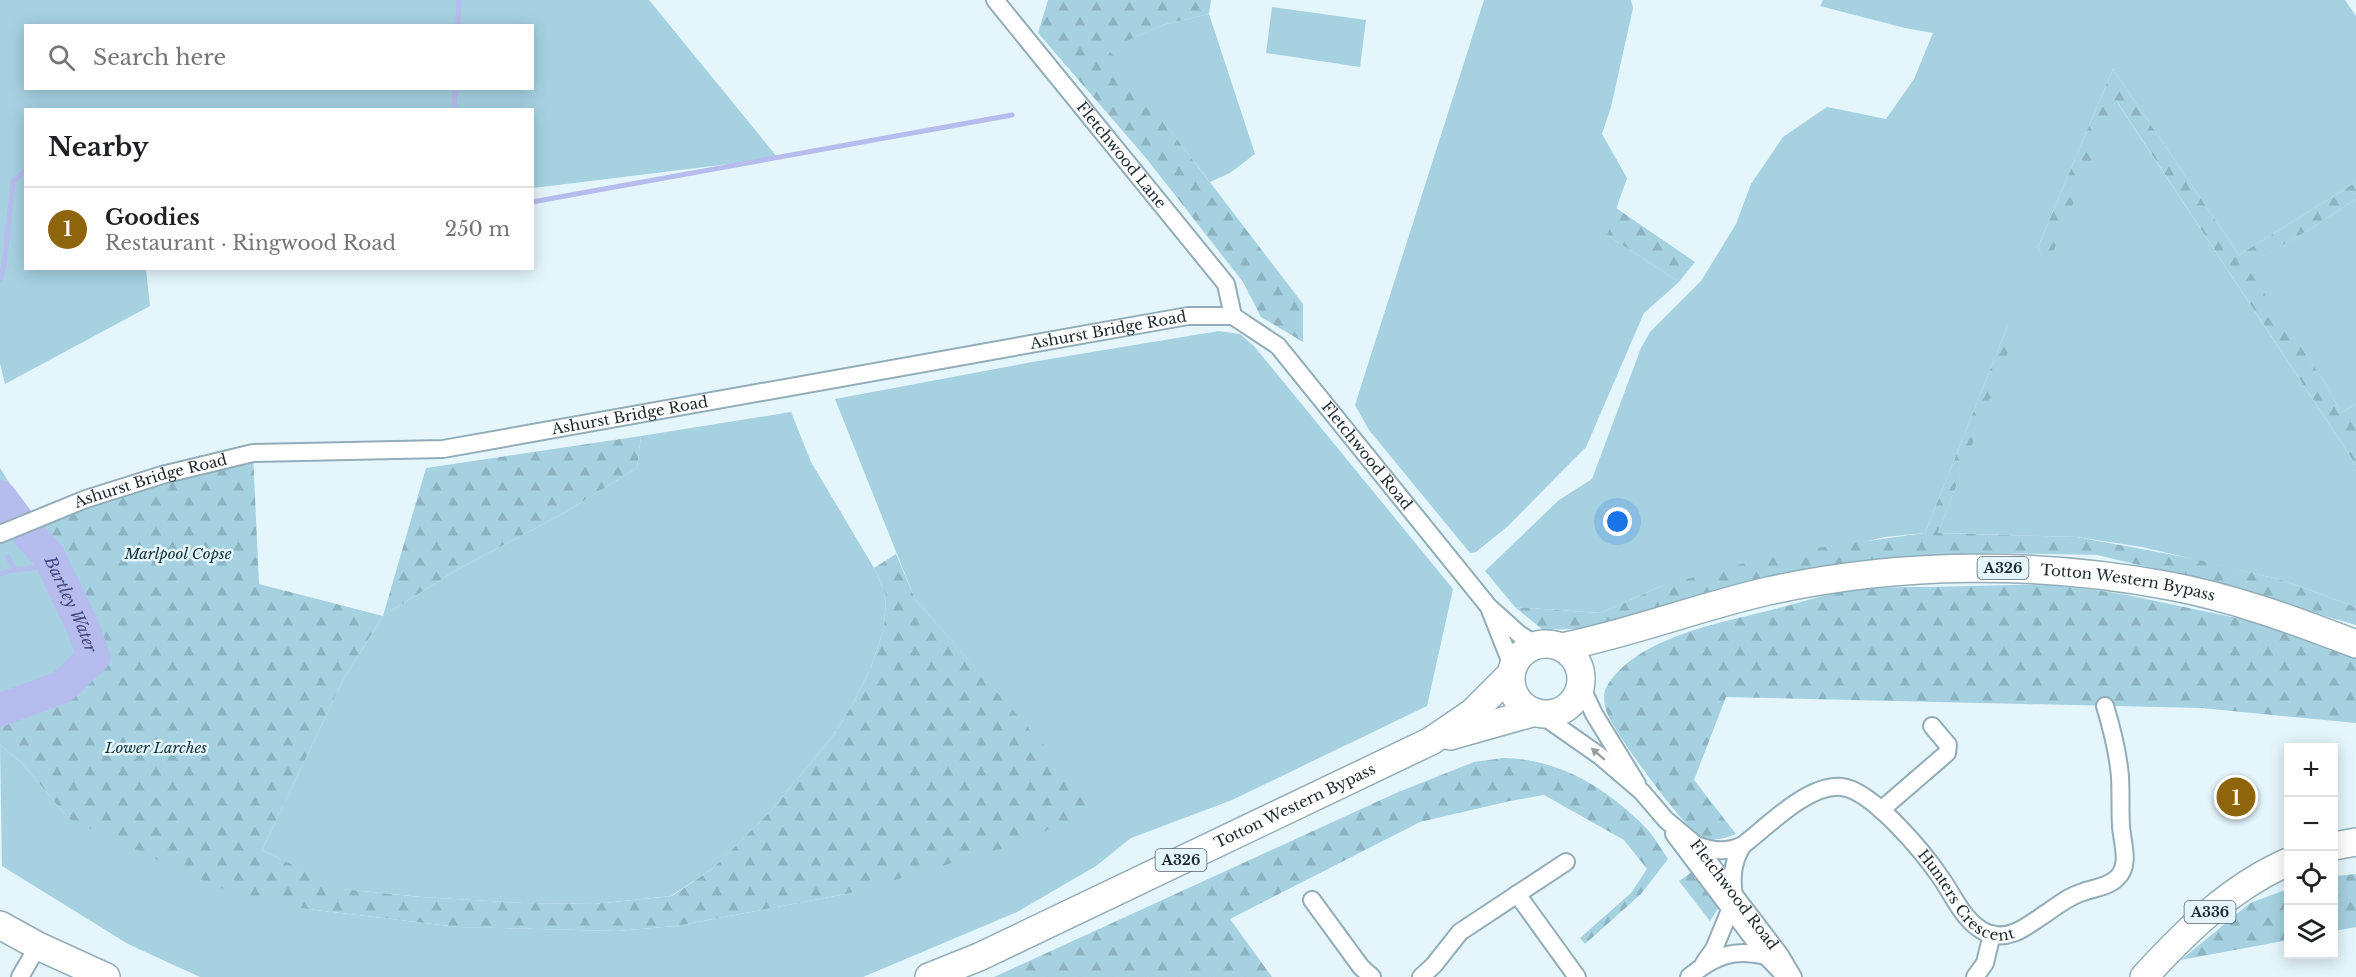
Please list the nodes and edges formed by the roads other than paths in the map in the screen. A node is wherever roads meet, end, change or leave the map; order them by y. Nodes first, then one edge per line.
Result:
1 (995, 0) edge
2 (1233, 316) junction
3 (0, 534) edge
4 (1489, 607) junction
5 (1647, 627) junction
6 (2356, 644) edge
7 (1549, 646) junction
8 (1512, 671) junction
9 (1581, 683) junction
10 (2105, 706) dead end
11 (1537, 713) junction
12 (1932, 726) dead end
13 (1431, 741) junction
14 (1642, 792) junction
15 (1881, 810) junction
16 (1666, 820) junction
17 (2356, 842) edge
18 (1696, 845) junction
19 (1743, 845) junction
20 (2338, 845) edge
21 (1566, 862) dead end
22 (2284, 864) edge
23 (1517, 894) junction
24 (1312, 900) dead end
25 (1732, 903) junction
26 (0, 925) edge
27 (1992, 934) junction
28 (38, 946) junction
29 (1766, 956) junction
30 (1696, 972) edge
31 (20, 977) edge
32 (106, 977) edge
33 (929, 977) edge
34 (1372, 977) edge
35 (1421, 977) edge
36 (1577, 977) edge
37 (1786, 977) edge
38 (1793, 977) edge
39 (1975, 977) edge
40 (2144, 977) edge

1 - 2 street, Fletchwood Lane
2 - 3 street, Ashurst Bridge Road
2 - 4 street, Fletchwood Road
4 - 7 street, Fletchwood Road
4 - 8 street, Fletchwood Road
5 - 6 main road, Totton Western Bypass / A326
5 - 7 main road, Totton Western Bypass / A326
5 - 9 main road, Totton Western Bypass / A326
7 - 8 main road
7 - 9 main road
8 - 11 main road
8 - 13 main road, Totton Western Bypass / A326
9 - 11 main road
9 - 14 street, Fletchwood Road
10 - 27 street, Hunters Crescent
11 - 13 main road, Totton Western Bypass / A326
14 -> 11 street, Fletchwood Road
12 - 15 street
13 - 33 main road, Totton Western Bypass / A326
14 - 16 street, Fletchwood Road
15 - 19 street, Hunters Crescent
15 - 27 street, Hunters Crescent
16 - 18 street, Fletchwood Road
16 - 25 street, Fletchwood Road
17 - 20 main road
18 - 19 street, Hunters Crescent
18 - 25 street, Fletchwood Road
19 - 25 street
21 - 23 street
22 - 40 main road, A336
23 - 35 street
23 - 36 street
24 - 34 street
25 - 29 street, Fletchwood Road
25 - 30 street
25 - 38 street, Fletchwood Road
26 - 28 main road
27 - 39 street
28 - 31 street
28 - 32 main road
29 - 30 street
29 - 37 street, Fletchwood Road

